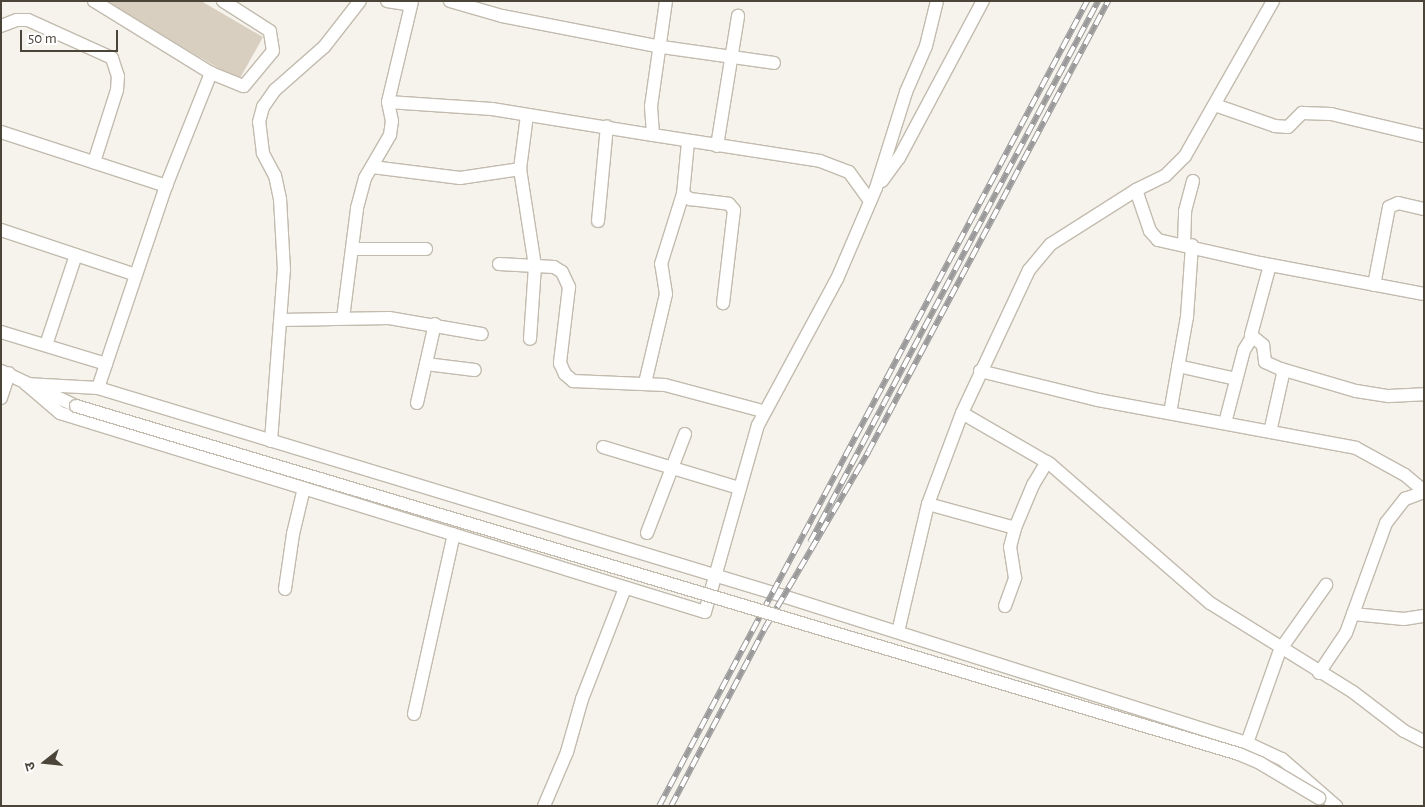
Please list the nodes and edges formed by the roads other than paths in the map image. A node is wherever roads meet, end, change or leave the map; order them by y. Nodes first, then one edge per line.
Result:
1 (94, 1) edge
2 (223, 1) edge
3 (360, 1) edge
4 (387, 1) edge
5 (450, 1) edge
6 (666, 1) edge
7 (938, 1) edge
8 (983, 1) edge
9 (1273, 1) edge
10 (412, 3) edge
11 (487, 6) edge
12 (738, 16) dead end
13 (1, 26) edge
14 (662, 47) junction
15 (731, 56) junction
16 (774, 63) dead end
17 (212, 73) junction
18 (388, 102) junction
19 (1215, 105) junction
20 (527, 115) junction
21 (607, 126) junction
22 (1, 132) edge
23 (652, 135) junction
24 (1424, 136) edge
25 (688, 142) junction
26 (717, 146) junction
27 (94, 162) junction
28 (372, 167) junction
29 (520, 168) junction
30 (1193, 181) dead end
31 (166, 186) junction
32 (1136, 190) junction
33 (683, 194) junction
34 (872, 197) junction
35 (1424, 209) edge
36 (598, 221) dead end
37 (2, 235) edge
38 (1188, 244) junction
39 (352, 249) junction
40 (426, 250) dead end
41 (76, 255) junction
42 (499, 264) dead end
43 (1270, 265) junction
44 (535, 266) junction
45 (136, 275) junction
46 (1374, 285) junction
47 (1424, 294) edge
48 (722, 303) dead end
49 (343, 318) junction
50 (281, 320) junction
51 (435, 324) junction
52 (1, 332) edge
53 (482, 334) dead end
54 (1252, 337) junction
55 (530, 339) dead end
56 (46, 345) junction
57 (106, 364) junction
58 (426, 364) junction
59 (1178, 366) junction
60 (1281, 369) junction
61 (475, 370) dead end
62 (980, 371) junction
63 (5, 372) edge
64 (1236, 379) junction
65 (645, 383) junction
66 (26, 384) junction
67 (98, 388) junction
68 (1424, 394) edge
69 (1, 398) edge
70 (417, 403) dead end
71 (763, 411) junction
72 (962, 412) junction
73 (1170, 413) junction
74 (1225, 423) junction
75 (1270, 432) junction
76 (685, 434) dead end
77 (272, 441) junction
78 (603, 447) dead end
79 (1048, 462) junction
80 (670, 468) junction
81 (304, 488) junction
82 (739, 488) junction
83 (1424, 492) edge
84 (928, 504) junction
85 (1015, 528) junction
86 (647, 533) dead end
87 (454, 534) junction
88 (714, 576) junction
89 (1326, 585) dead end
90 (626, 588) junction
91 (285, 589) dead end
92 (1005, 606) dead end
93 (1353, 614) junction
94 (1424, 616) edge
95 (898, 632) junction
96 (1280, 650) junction
97 (1319, 673) junction
98 (414, 714) dead end
99 (1424, 741) edge
100 (1247, 743) junction
101 (544, 806) edge
102 (1331, 806) edge
103 (1336, 806) edge

1 - 17 street
2 - 17 street
3 - 50 street
4 - 10 street
5 - 11 street
6 - 14 street
7 - 34 street
8 - 34 street
9 - 19 street
10 - 18 street
11 - 14 street
12 - 15 street
13 - 27 street
14 - 15 street
14 - 23 street
15 - 16 street
15 - 26 street
17 - 31 street
18 - 20 street
18 - 28 street
19 - 24 street
19 - 32 street
20 - 21 street
20 - 29 street
21 - 23 street
21 - 36 street
22 - 27 street
23 - 25 street
25 - 26 street
25 - 33 street
26 - 34 street
27 - 31 street
28 - 29 street
28 - 39 street
29 - 44 street
30 - 38 street
31 - 45 street
32 - 38 street
32 - 62 street
33 - 48 street
33 - 65 street
34 - 71 street
35 - 46 street
37 - 41 street
38 - 43 street
38 - 59 street
39 - 40 street
39 - 49 street
41 - 45 street
41 - 56 street
42 - 44 street
43 - 46 street
43 - 54 street
44 - 55 street
44 - 65 street
45 - 57 street
46 - 47 street
49 - 50 street
49 - 51 street
50 - 77 street
51 - 53 street
51 - 58 street
52 - 56 street
54 - 60 street
54 - 64 street
56 - 57 street
57 - 67 street
58 - 61 street
58 - 70 street
59 - 64 street
59 - 73 street
60 - 68 street
60 - 75 street
62 - 72 street
62 - 73 street
63 - 66 street
63 - 69 street
64 - 74 street
65 - 71 street
66 - 67 street
66 - 81 street
66 - 102 street, bridge
67 - 77 street
71 - 82 street
72 - 79 street
72 - 84 street
73 - 74 street
74 - 75 street
75 - 83 street
76 - 80 street
77 - 88 street
78 - 80 street
79 - 85 street
79 - 96 street
80 - 82 street
80 - 86 street
81 - 87 street
81 - 91 street
82 - 88 street
83 - 93 street
84 - 85 street
84 - 95 street
85 - 92 street
87 - 90 street
87 - 98 street
88 - 90 street
88 - 95 street
89 - 96 street
90 - 101 street
93 - 94 street
93 - 97 street
95 - 100 street
96 - 97 street
96 - 100 street
97 - 99 street
100 - 103 street

